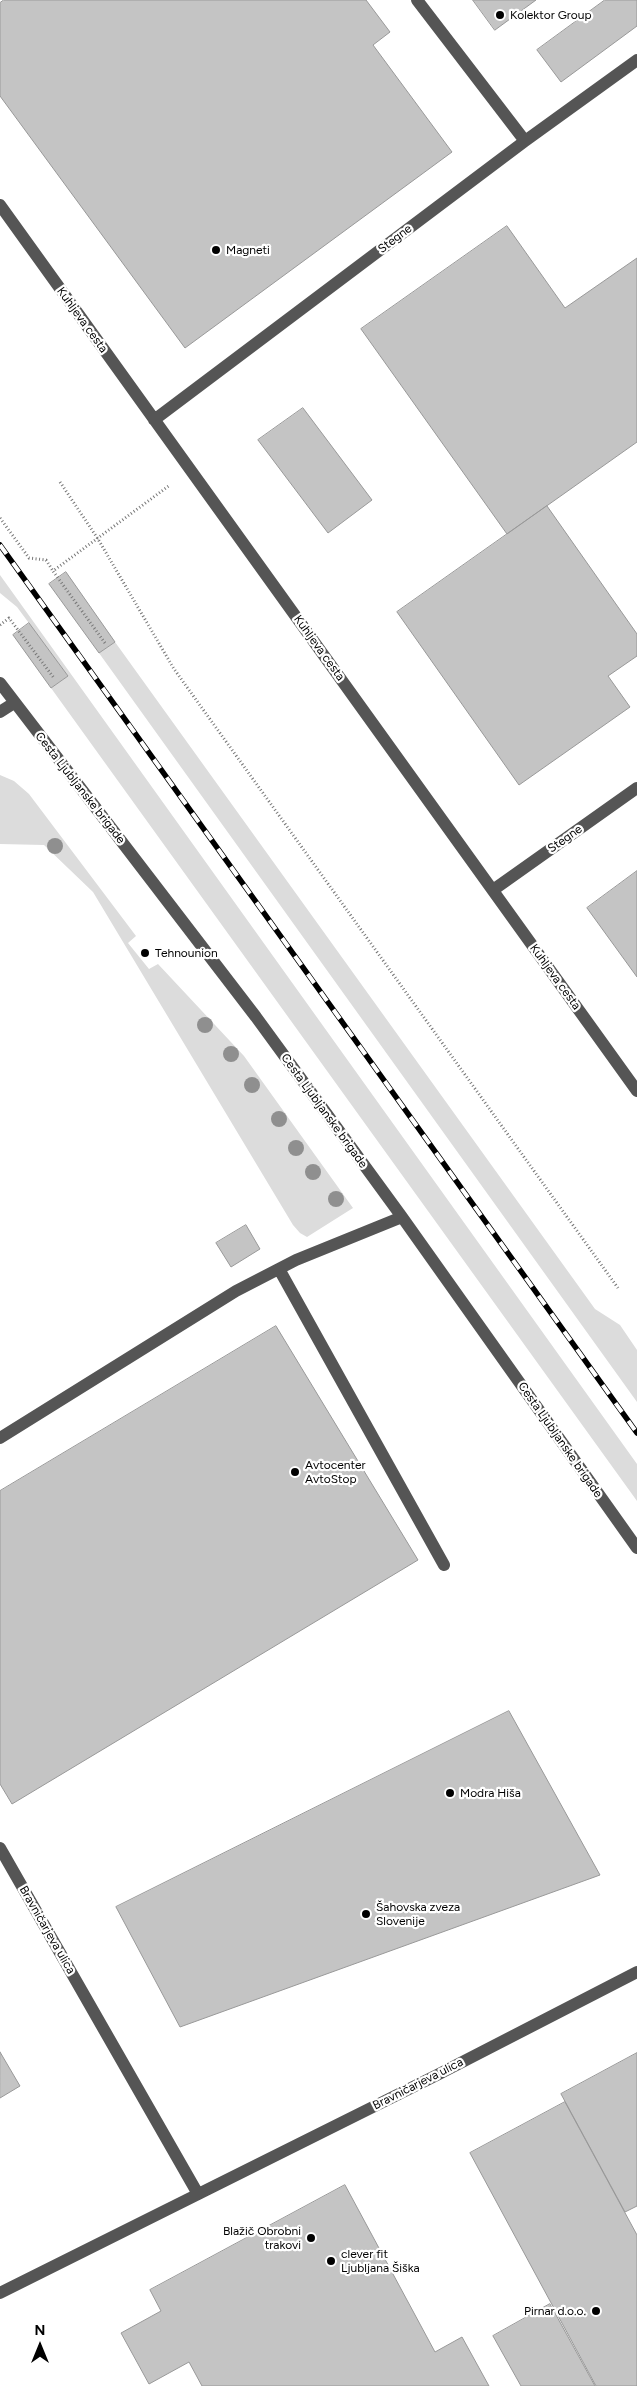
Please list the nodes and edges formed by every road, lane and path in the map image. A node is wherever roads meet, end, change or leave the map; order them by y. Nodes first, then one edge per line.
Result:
1 (417, 0) edge
2 (637, 60) edge
3 (525, 140) junction
4 (0, 205) edge
5 (154, 420) junction
6 (191, 470) junction
7 (60, 482) dead end
8 (0, 518) edge
9 (98, 539) junction
10 (53, 571) junction
11 (0, 624) edge
12 (105, 643) dead end
13 (54, 678) dead end
14 (0, 683) edge
15 (14, 703) junction
16 (0, 712) edge
17 (637, 788) edge
18 (493, 890) junction
19 (637, 1092) edge
20 (402, 1217) junction
21 (279, 1269) junction
22 (618, 1288) dead end
23 (0, 1438) edge
24 (637, 1548) edge
25 (444, 1565) dead end
26 (0, 1848) edge
27 (637, 1972) edge
28 (198, 2194) junction
29 (0, 2293) edge

1 - 3 street
2 - 3 street, Stegne
3 - 5 street, Stegne
4 - 5 street, Kuhljeva cesta
5 - 6 street, Kuhljeva cesta
6 - 9 path
6 - 18 street, Kuhljeva cesta
7 - 9 path
8 - 10 path
9 - 10 path
9 - 22 path
10 - 12 path
11 - 13 path
14 - 15 street, Cesta Ljubljanske brigade
15 - 16 street
15 - 20 street, Cesta Ljubljanske brigade
17 - 18 street, Stegne
18 - 19 street, Kuhljeva cesta
20 - 21 street
20 - 24 street, Cesta Ljubljanske brigade
21 - 23 street
21 - 25 street
26 - 28 street, Bravničarjeva ulica
27 - 28 street, Bravničarjeva ulica
28 - 29 street, Bravničarjeva ulica

